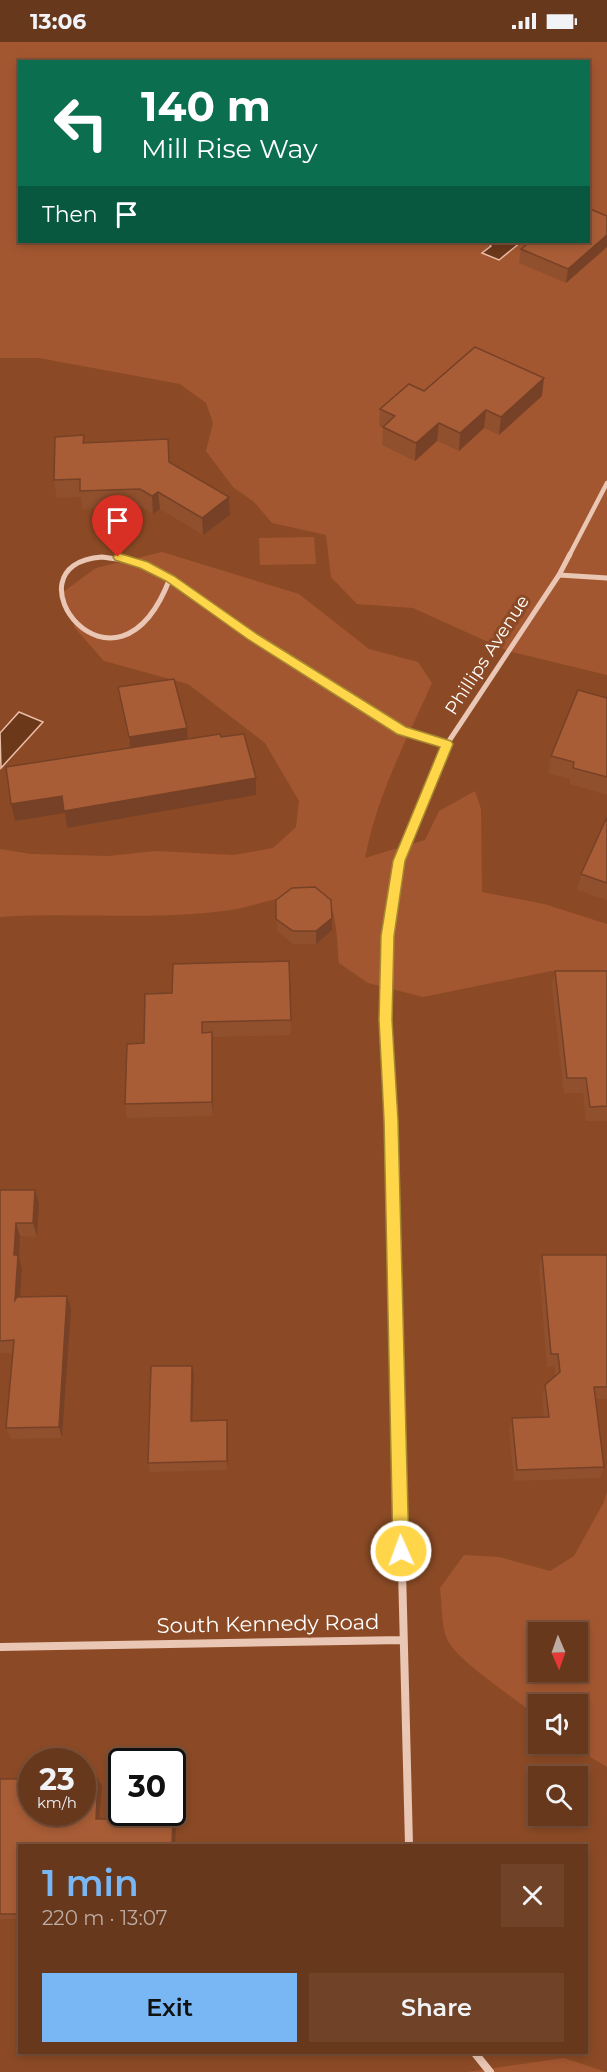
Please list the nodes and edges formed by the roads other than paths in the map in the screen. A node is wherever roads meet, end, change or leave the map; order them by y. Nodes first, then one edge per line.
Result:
1 (607, 483) edge
2 (60, 570) dead end
3 (559, 574) junction
4 (170, 578) junction
5 (607, 578) edge
6 (67, 623) dead end
7 (447, 744) junction
8 (403, 1640) junction
9 (0, 1647) edge
10 (409, 1844) edge
11 (476, 2054) edge
12 (490, 2072) edge

1 - 3 street, Phillips Avenue
2 - 4 street
3 - 5 street
3 - 7 street, Phillips Avenue
4 - 6 street
4 - 7 street
7 - 8 street, Phillips Avenue
8 - 9 street, South Kennedy Road
8 - 10 street, South Kennedy Road
11 - 12 street

